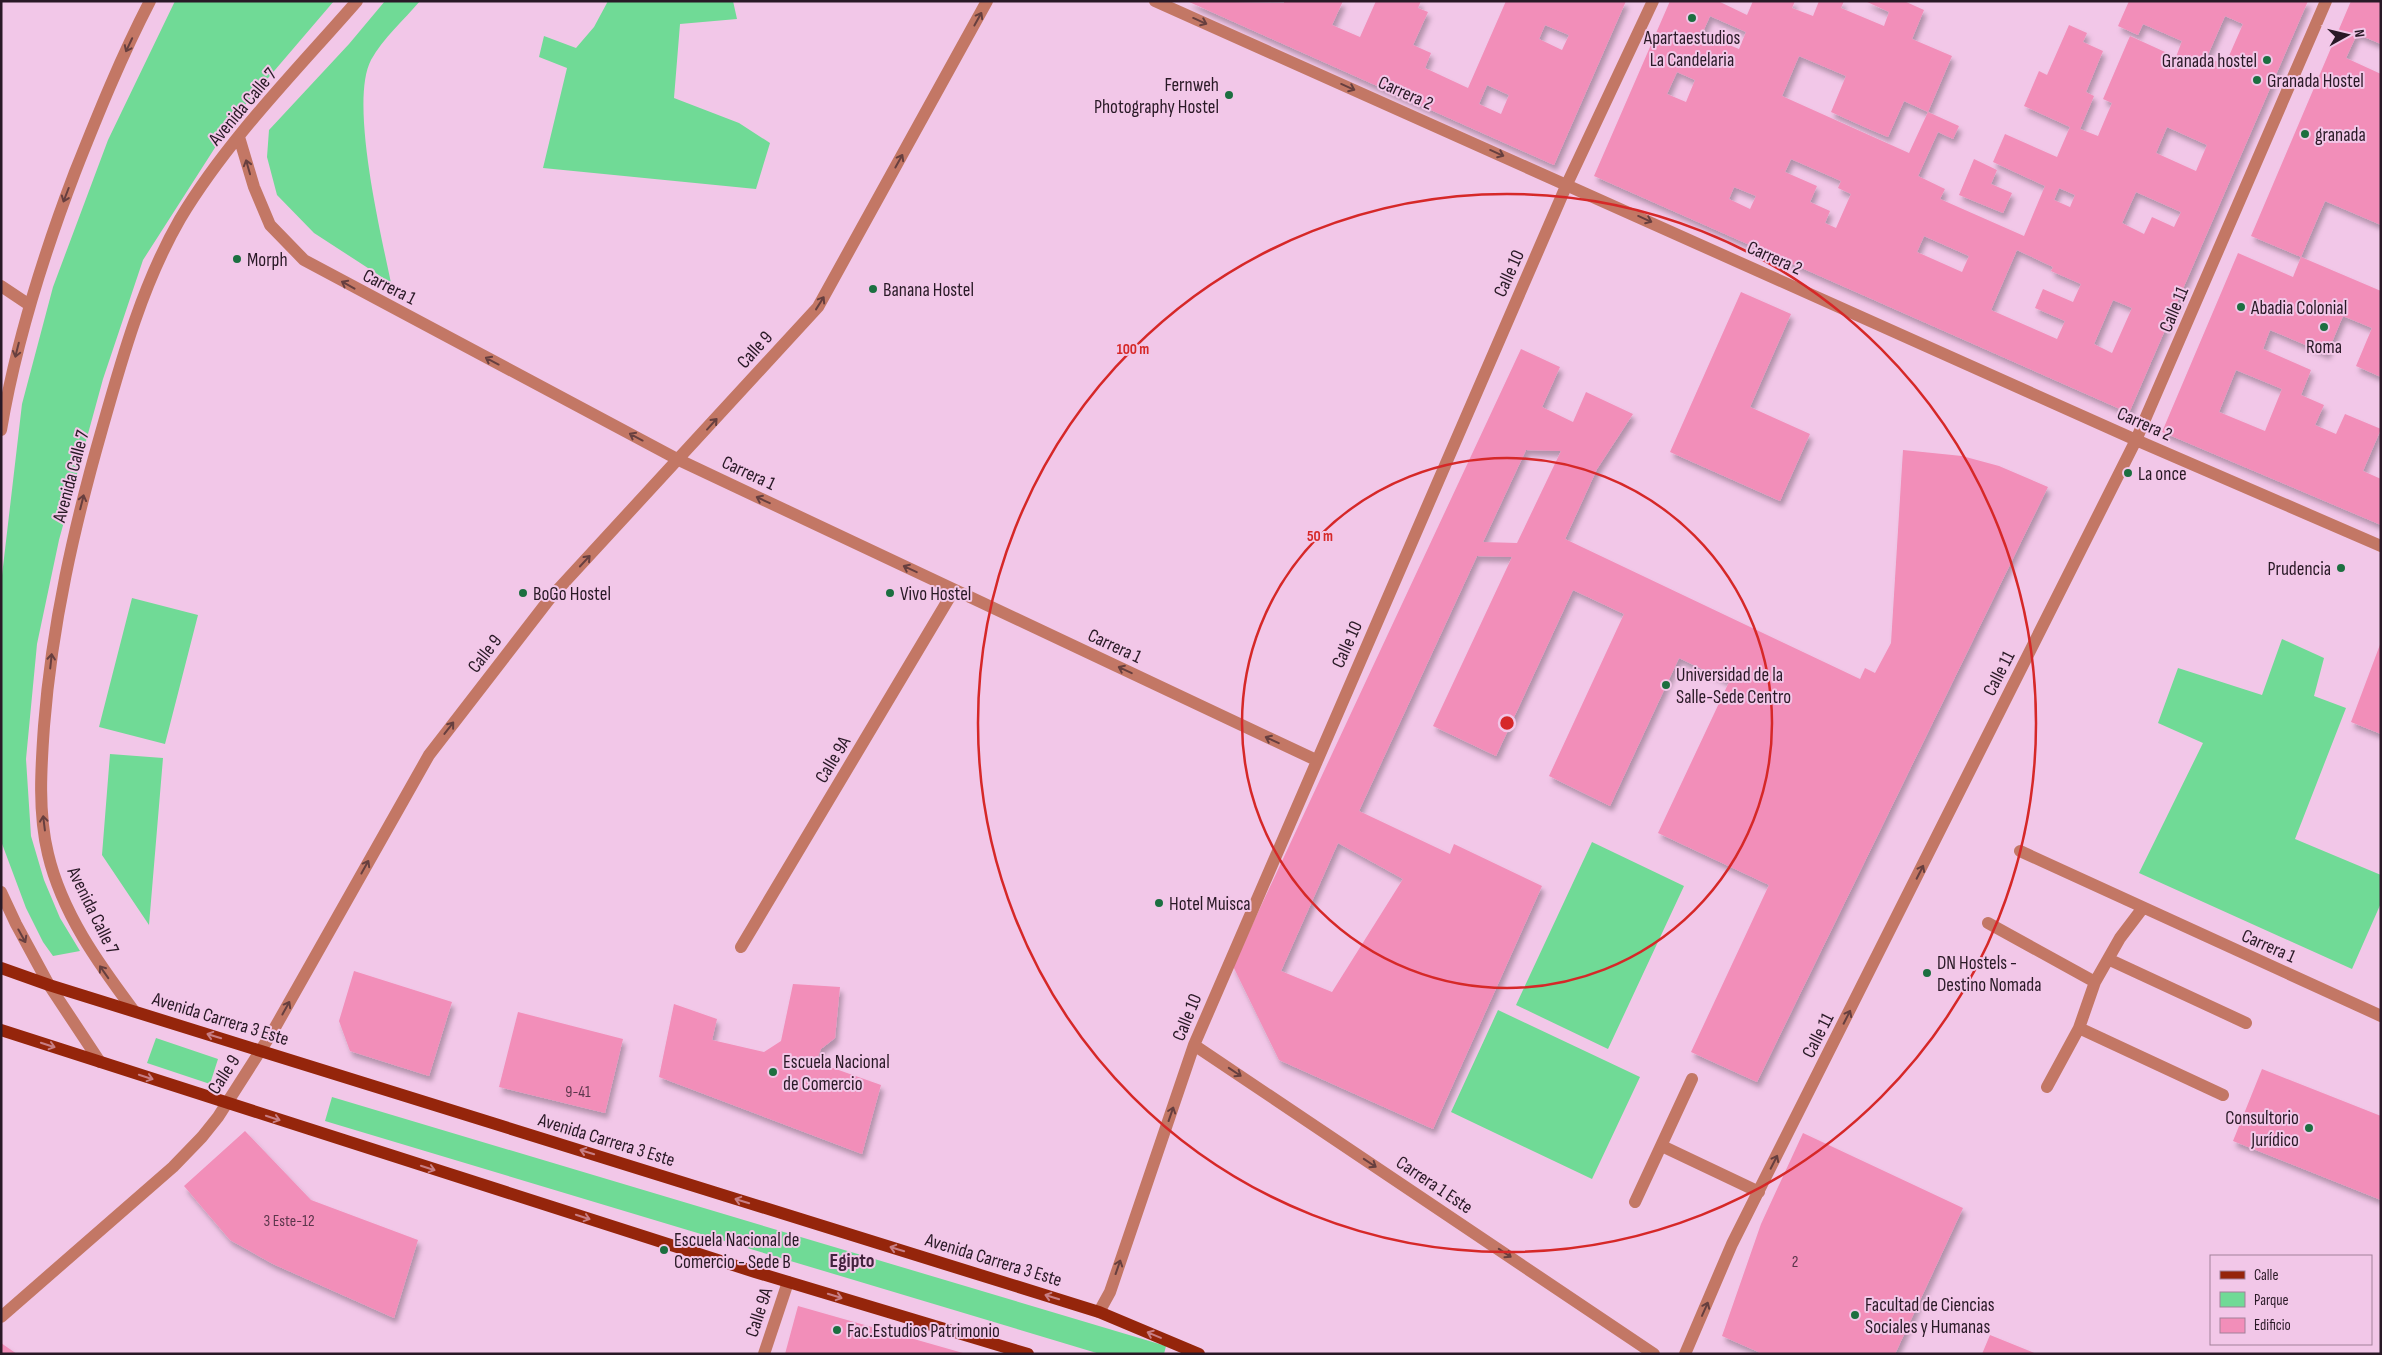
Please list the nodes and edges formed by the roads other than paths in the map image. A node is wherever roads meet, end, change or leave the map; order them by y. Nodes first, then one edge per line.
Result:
1 (150, 1) edge
2 (356, 1) edge
3 (987, 1) edge
4 (1155, 1) edge
5 (1653, 1) edge
6 (2326, 1) edge
7 (240, 137) junction
8 (1567, 184) junction
9 (1, 286) edge
10 (28, 304) junction
11 (1, 430) edge
12 (2136, 440) junction
13 (679, 460) junction
14 (2381, 546) edge
15 (954, 590) junction
16 (1316, 760) junction
17 (2020, 851) dead end
18 (1, 892) edge
19 (2142, 909) junction
20 (1988, 923) dead end
21 (742, 947) dead end
22 (2108, 959) junction
23 (1, 968) edge
24 (2095, 982) junction
25 (49, 985) junction
26 (134, 1011) junction
27 (2381, 1016) edge
28 (2246, 1023) dead end
29 (2079, 1028) junction
30 (1, 1030) edge
31 (1194, 1045) junction
32 (261, 1050) junction
33 (100, 1062) junction
34 (1692, 1079) dead end
35 (2048, 1087) dead end
36 (2224, 1095) dead end
37 (227, 1103) junction
38 (1662, 1146) junction
39 (1759, 1192) junction
40 (1635, 1202) dead end
41 (788, 1282) junction
42 (1099, 1312) junction
43 (1, 1317) edge
44 (764, 1354) edge
45 (1028, 1354) edge
46 (1199, 1354) edge
47 (1654, 1354) edge
48 (1686, 1354) edge

1 -> 10 street
2 - 7 street, Avenida Calle 7
13 -> 3 street, Calle 9
4 -> 8 street, Carrera 2
5 - 8 street, Calle 10
6 - 12 street, Calle 11
13 -> 7 street, Carrera 1
26 -> 7 street, Avenida Calle 7
8 -> 12 street, Carrera 2
8 - 16 street, Calle 10
9 - 10 street
10 -> 11 street
12 - 14 street, Carrera 2
39 -> 12 street, Calle 11
15 -> 13 street, Carrera 1
32 -> 13 street, Calle 9
16 -> 15 street, Carrera 1
15 - 21 street, Calle 9A
16 - 31 street, Calle 10
17 - 19 street, Carrera 1
18 -> 25 street
19 - 22 street
19 - 27 street, Carrera 1
20 - 24 street
22 - 24 street
22 - 28 street
23 - 25 main road, Avenida Carrera 3 Este
24 - 29 street
25 - 26 main road, Avenida Carrera 3 Este
25 - 33 street
32 -> 26 main road, Avenida Carrera 3 Este
29 - 35 street
29 - 36 street
30 -> 33 main road
42 -> 31 street, Calle 10
31 -> 47 street, Carrera 1 Este
32 - 37 street, Calle 9
42 -> 32 main road, Avenida Carrera 3 Este
33 -> 37 main road
34 - 38 street
37 -> 41 main road
37 - 43 street, Calle 9
38 - 39 street
38 - 40 street
48 -> 39 street, Calle 11
41 - 44 street, Calle 9A
41 -> 45 main road
46 -> 42 main road, Avenida Carrera 3 Este

